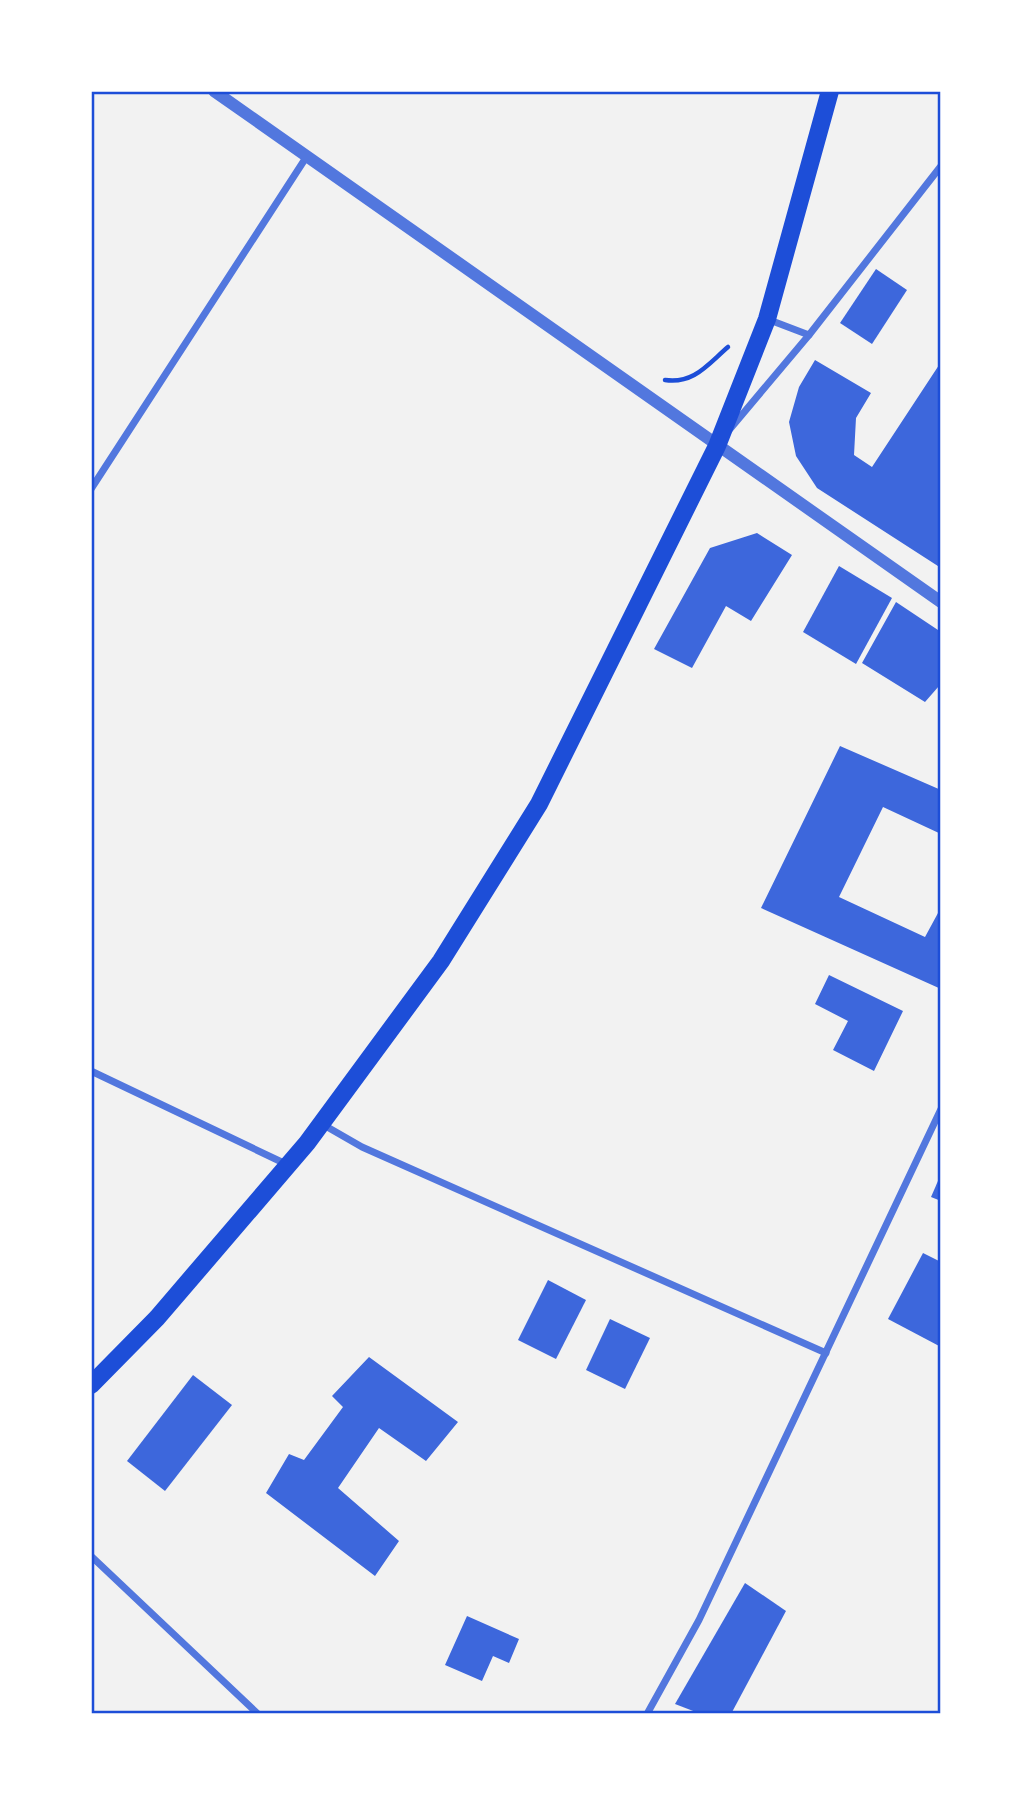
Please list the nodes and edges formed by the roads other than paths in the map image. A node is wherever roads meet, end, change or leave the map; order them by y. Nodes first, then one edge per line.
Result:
1 (214, 91) edge
2 (830, 91) edge
3 (307, 156) junction
4 (941, 166) edge
5 (767, 319) junction
6 (809, 335) junction
7 (717, 446) junction
8 (91, 489) edge
9 (941, 602) edge
10 (91, 1070) edge
11 (941, 1109) edge
12 (322, 1124) junction
13 (289, 1166) junction
14 (826, 1353) junction
15 (91, 1385) edge
16 (91, 1556) edge
17 (258, 1714) edge
18 (647, 1714) edge

1 - 3 street
2 - 5 main road
3 - 7 street
3 - 8 street
4 - 6 street
5 - 6 street
5 - 7 main road
6 - 7 street
7 - 9 street
7 - 12 main road
10 - 13 street
11 - 14 street
12 - 13 main road
12 - 14 street
13 - 15 main road
14 - 18 street
16 - 17 street

